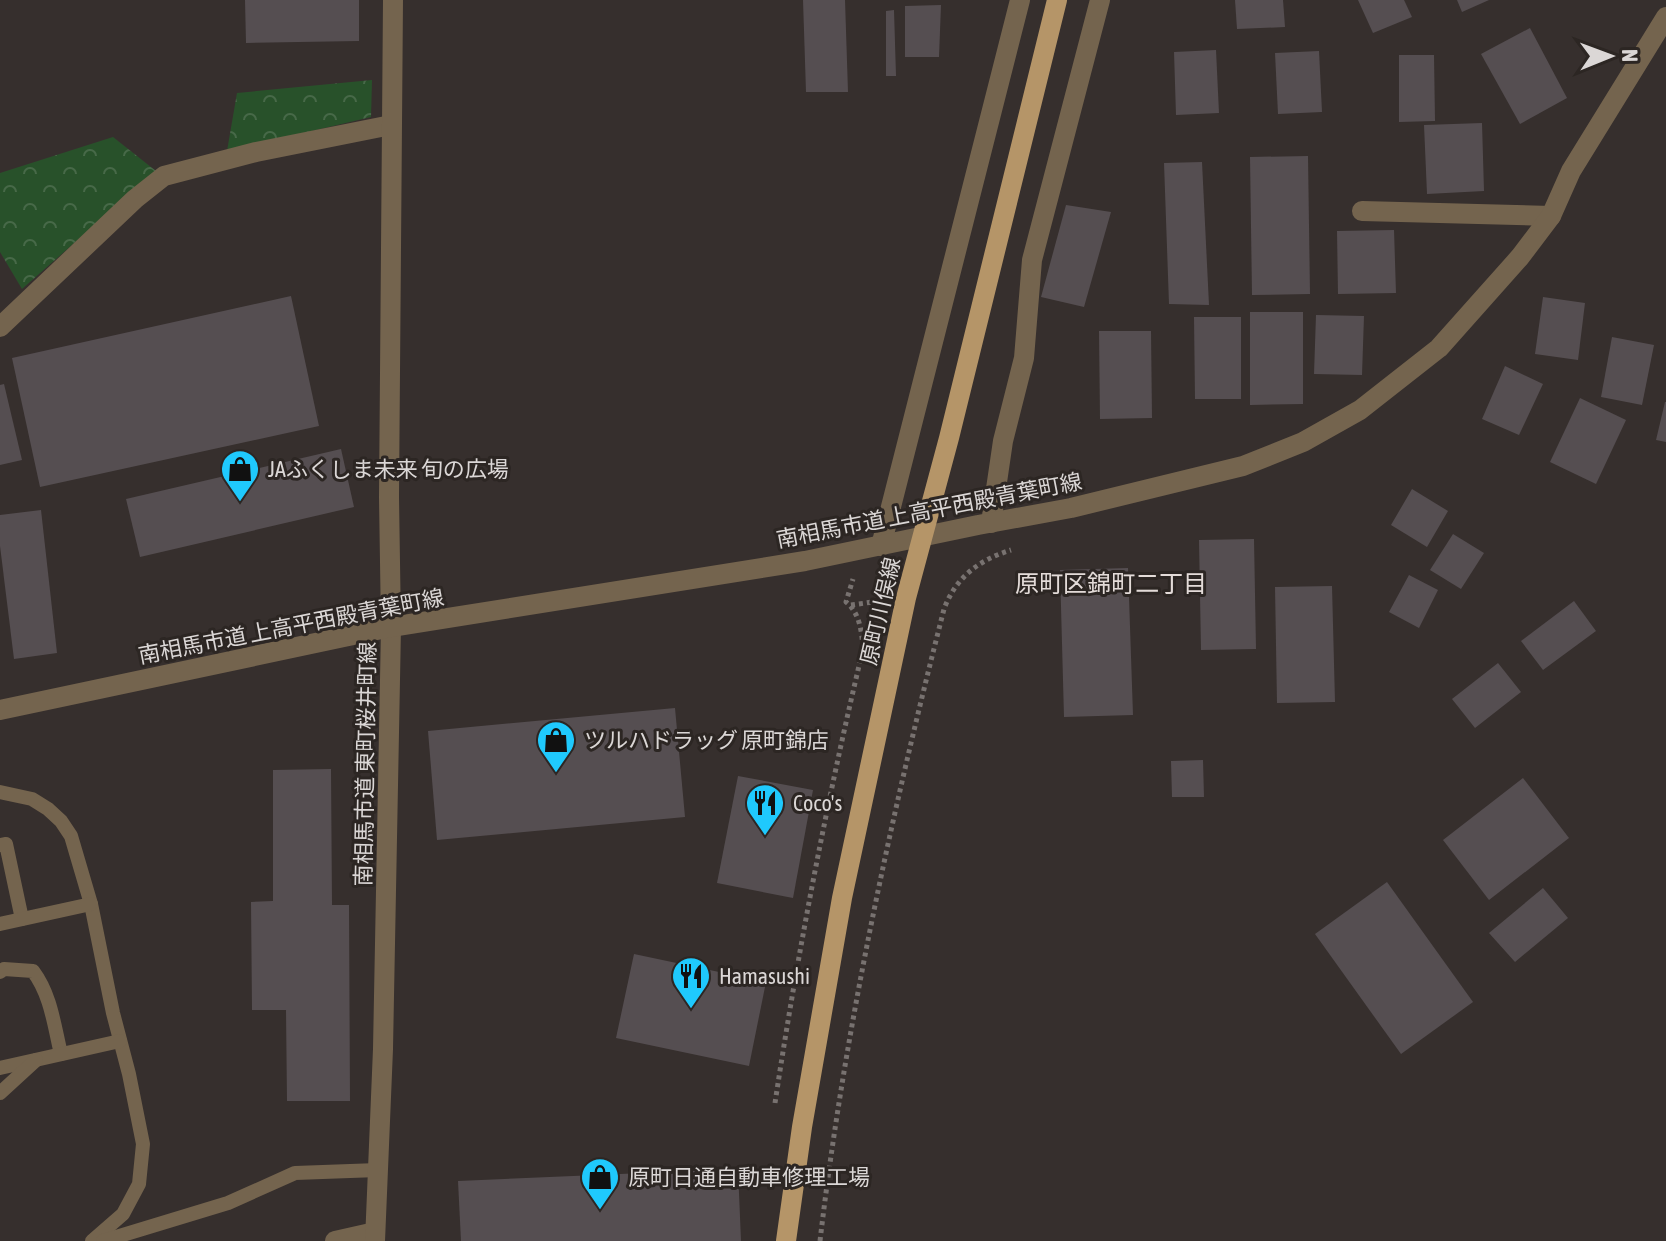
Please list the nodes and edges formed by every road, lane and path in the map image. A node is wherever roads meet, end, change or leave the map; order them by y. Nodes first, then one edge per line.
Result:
1 (393, 0) edge
2 (1020, 0) edge
3 (1057, 0) edge
4 (1100, 0) edge
5 (1666, 17) edge
6 (391, 125) junction
7 (1362, 211) dead end
8 (1551, 216) junction
9 (0, 327) edge
10 (991, 523) junction
11 (922, 537) junction
12 (881, 546) junction
13 (1023, 546) dead end
14 (846, 602) dead end
15 (391, 627) junction
16 (0, 710) edge
17 (0, 792) edge
18 (0, 845) edge
19 (91, 904) junction
20 (22, 919) junction
21 (0, 924) edge
22 (801, 942) dead end
23 (0, 972) edge
24 (120, 1041) junction
25 (61, 1054) junction
26 (36, 1060) junction
27 (0, 1068) edge
28 (0, 1093) edge
29 (378, 1170) junction
30 (375, 1237) edge
31 (92, 1241) edge
32 (103, 1241) edge
33 (335, 1241) edge
34 (786, 1241) edge
35 (820, 1241) edge

1 - 6 street, 南相馬市道 東町桜井町線
2 - 12 street
3 - 11 main road, 原町川俣線
4 - 10 street
5 - 8 street, 南相馬市道 上高平西殿青葉町線
6 - 9 street
6 - 15 street, 南相馬市道 東町桜井町線
7 - 8 street
8 - 10 street, 南相馬市道 上高平西殿青葉町線
10 - 11 street, 南相馬市道 上高平西殿青葉町線
11 - 12 street, 南相馬市道 上高平西殿青葉町線
11 - 34 main road, 原町川俣線
12 - 15 street, 南相馬市道 上高平西殿青葉町線
13 - 35 path
14 - 22 path
15 - 16 street, 南相馬市道 上高平西殿青葉町線
15 - 29 street, 南相馬市道 東町桜井町線
17 - 19 lane
18 - 20 lane
19 - 20 lane
19 - 24 lane
20 - 21 lane
23 - 25 lane
24 - 25 lane
24 - 31 lane
25 - 26 lane
26 - 27 lane
26 - 28 lane
29 - 30 street, 南相馬市道 東町桜井町線
29 - 32 lane
30 - 33 street

